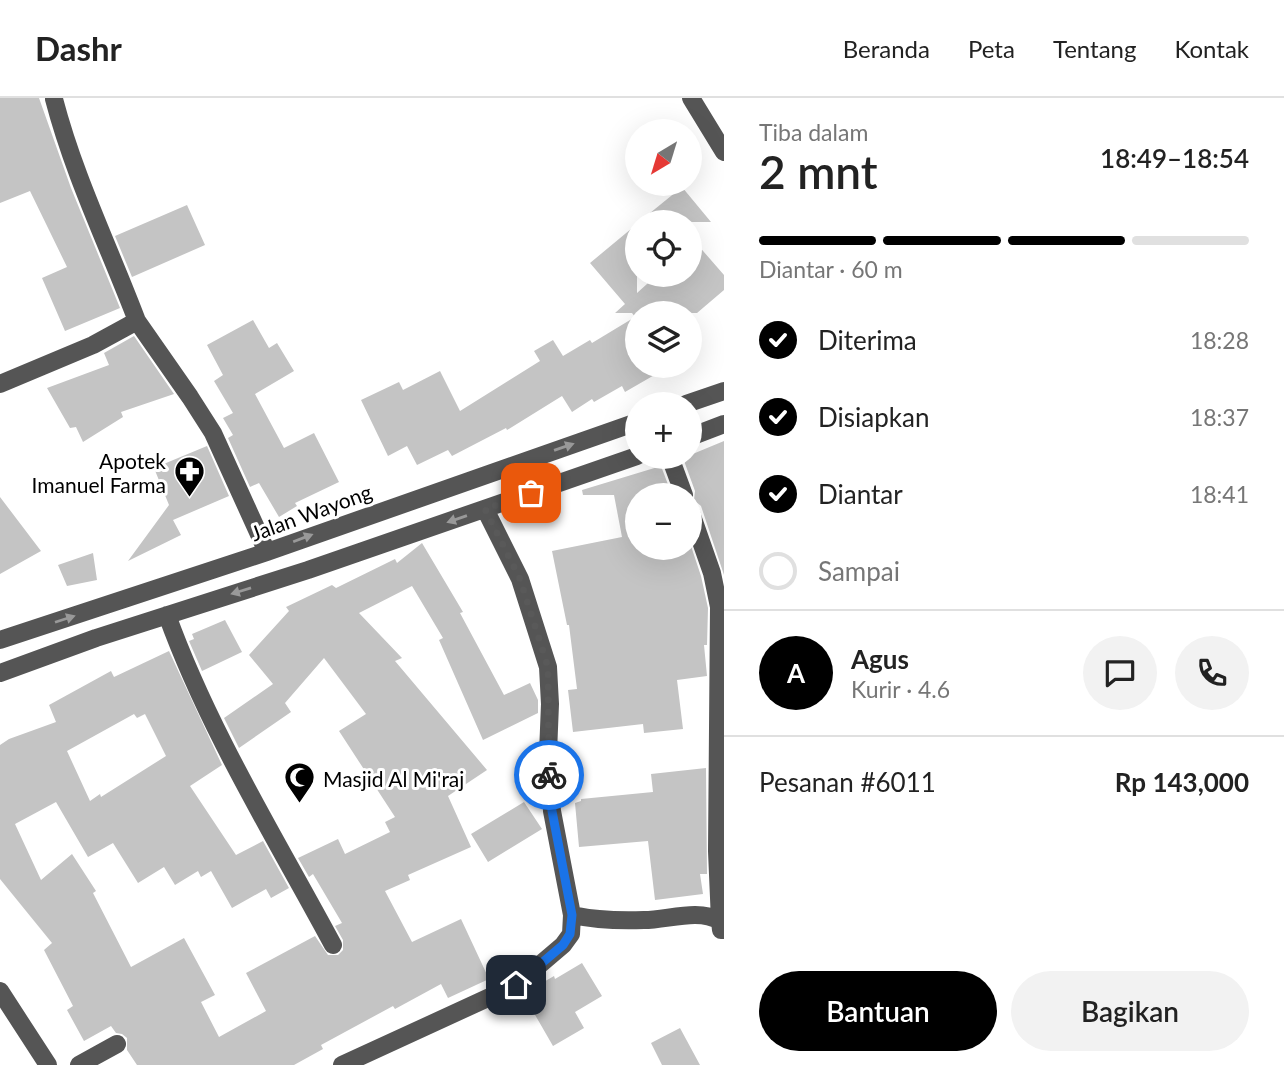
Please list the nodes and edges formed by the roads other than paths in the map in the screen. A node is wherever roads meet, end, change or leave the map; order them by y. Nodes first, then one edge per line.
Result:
1 (691, 98) edge
2 (54, 99) edge
3 (724, 152) edge
4 (137, 321) junction
5 (0, 384) edge
6 (724, 391) edge
7 (702, 399) edge
8 (724, 424) edge
9 (625, 426) edge
10 (612, 430) junction
11 (702, 432) edge
12 (625, 451) edge
13 (625, 459) edge
14 (485, 509) junction
15 (702, 544) edge
16 (267, 552) junction
17 (167, 615) junction
18 (0, 640) edge
19 (0, 673) edge
20 (721, 851) edge
21 (572, 915) junction
22 (722, 925) edge
23 (333, 945) dead end
24 (0, 991) edge
25 (7, 1017) edge
26 (117, 1044) dead end
27 (48, 1065) edge
28 (79, 1065) edge
29 (342, 1065) edge

1 - 3 street
2 - 4 street
4 - 5 street
4 - 16 street
6 - 7 street
8 - 11 street
9 - 10 street, Jalan Wayong
10 - 12 street
16 -> 10 street, Jalan Wayong
13 - 14 street
14 -> 17 street
14 - 21 street
15 - 20 street
18 -> 16 street, Jalan Wayong
17 - 19 street
17 - 23 street
20 - 22 street
21 - 22 street
21 - 29 street
24 - 25 street
25 - 27 street
26 - 28 street

